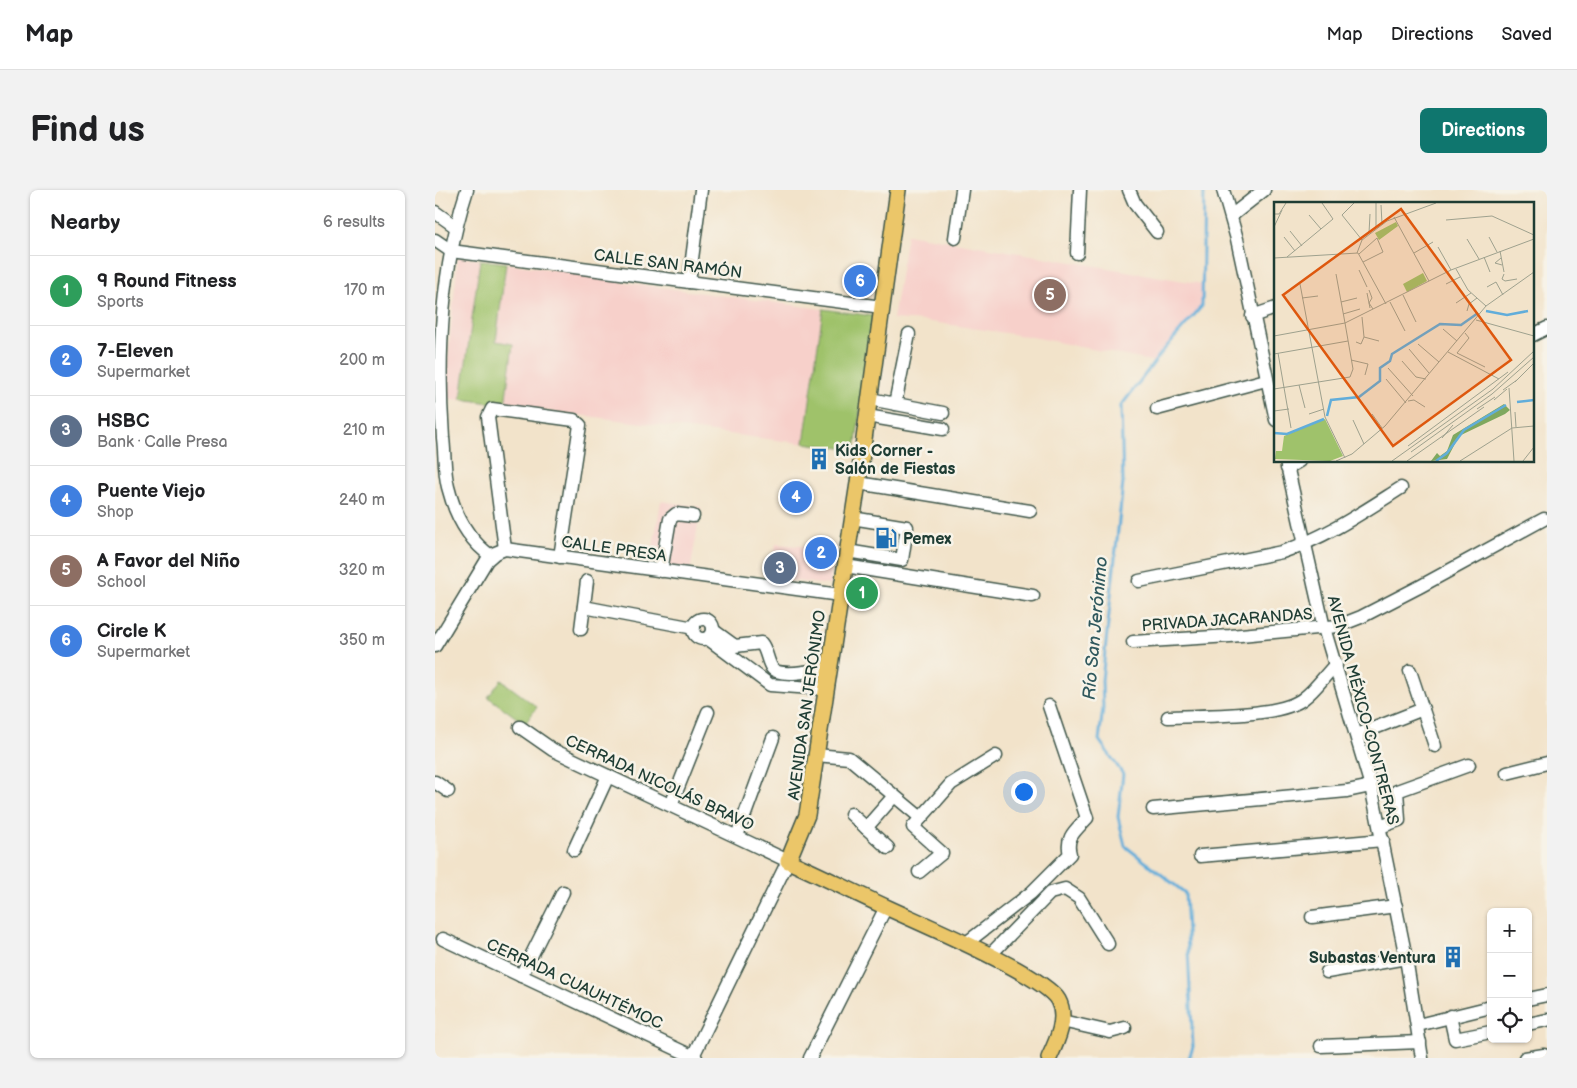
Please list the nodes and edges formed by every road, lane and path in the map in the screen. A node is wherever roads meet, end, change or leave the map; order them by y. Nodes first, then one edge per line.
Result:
1 (701, 190) edge
2 (898, 190) edge
3 (962, 190) edge
4 (1080, 190) edge
5 (1129, 190) edge
6 (1223, 190) edge
7 (1264, 190) edge
8 (465, 191) edge
9 (435, 212) edge
10 (1231, 216) junction
11 (456, 227) junction
12 (1157, 232) dead end
13 (955, 238) dead end
14 (435, 240) edge
15 (451, 251) junction
16 (1077, 253) dead end
17 (689, 282) junction
18 (439, 298) edge
19 (882, 307) junction
20 (1274, 309) edge
21 (1252, 316) junction
22 (1547, 328) edge
23 (439, 334) edge
24 (909, 334) dead end
25 (1535, 334) edge
26 (438, 373) edge
27 (1267, 380) junction
28 (870, 399) junction
29 (895, 404) junction
30 (1157, 409) dead end
31 (1274, 411) edge
32 (943, 413) dead end
33 (867, 416) junction
34 (439, 425) edge
35 (943, 429) dead end
36 (440, 458) edge
37 (1286, 464) edge
38 (857, 483) junction
39 (441, 487) edge
40 (1401, 488) dead end
41 (1030, 511) dead end
42 (693, 516) dead end
43 (852, 518) junction
44 (1544, 519) dead end
45 (1303, 545) junction
46 (505, 549) junction
47 (491, 556) junction
48 (560, 556) junction
49 (846, 559) junction
50 (661, 571) junction
51 (587, 581) dead end
52 (1139, 581) dead end
53 (840, 595) junction
54 (1033, 596) dead end
55 (584, 607) junction
56 (1323, 628) junction
57 (581, 629) dead end
58 (710, 634) junction
59 (1133, 642) dead end
60 (435, 646) edge
61 (1335, 664) junction
62 (829, 668) junction
63 (1410, 671) dead end
64 (826, 689) junction
65 (1049, 706) dead end
66 (1423, 710) junction
67 (708, 712) dead end
68 (1168, 717) dead end
69 (520, 727) dead end
70 (1357, 735) junction
71 (773, 738) dead end
72 (1435, 746) dead end
73 (816, 755) junction
74 (996, 756) dead end
75 (1547, 763) edge
76 (1469, 765) dead end
77 (1507, 773) dead end
78 (608, 776) junction
79 (435, 782) edge
80 (1371, 786) junction
81 (448, 791) dead end
82 (894, 796) junction
83 (671, 805) junction
84 (1153, 809) dead end
85 (851, 814) dead end
86 (921, 818) junction
87 (866, 828) junction
88 (1381, 834) junction
89 (737, 836) junction
90 (888, 848) dead end
91 (574, 850) dead end
92 (1200, 856) dead end
93 (788, 861) junction
94 (919, 872) dead end
95 (563, 892) dead end
96 (1395, 906) junction
97 (886, 907) junction
98 (1312, 917) dead end
99 (443, 939) dead end
100 (965, 944) junction
101 (1108, 944) dead end
102 (989, 956) junction
103 (1406, 958) junction
104 (1327, 972) dead end
105 (521, 976) junction
106 (1547, 995) edge
107 (1532, 998) edge
108 (1487, 1008) edge
109 (1451, 1016) junction
110 (1547, 1020) edge
111 (1062, 1021) junction
112 (1532, 1023) edge
113 (1418, 1025) junction
114 (1125, 1028) dead end
115 (1487, 1033) edge
116 (1420, 1042) junction
117 (1321, 1046) dead end
118 (693, 1058) edge
119 (810, 1058) edge
120 (1049, 1058) edge
121 (1422, 1058) edge
122 (1525, 1058) edge
123 (1546, 1058) edge

1 - 17 street
2 - 19 main road, AVENIDA SAN JERÓNIMO
3 - 13 street
4 - 16 street
5 - 12 street
6 - 10 street
7 - 10 street
8 - 11 street
9 - 11 street
10 - 21 street
11 - 15 street
14 - 15 street
15 - 17 street, CALLE SAN RAMÓN
15 - 18 street
17 - 19 street, CALLE SAN RAMÓN
18 - 23 street
19 - 28 main road, AVENIDA SAN JERÓNIMO
20 - 21 street
21 - 27 street
22 - 25 street
23 - 26 street
24 - 29 street
26 - 34 street
27 - 30 street
27 - 31 street
28 - 29 street
28 - 33 main road, AVENIDA SAN JERÓNIMO
29 - 32 street
33 - 35 street
33 - 38 main road, AVENIDA SAN JERÓNIMO
34 - 36 street
36 - 39 street
37 - 45 street, AVENIDA MÉXICO-CONTRERAS
38 - 41 street
38 - 43 main road, AVENIDA SAN JERÓNIMO
39 - 47 street
40 - 45 street
42 - 50 street
43 - 49 main road, AVENIDA SAN JERÓNIMO
43 - 49 street
44 - 56 street, PRIVADA JACARANDAS
45 - 52 street
45 - 56 street, AVENIDA MÉXICO-CONTRERAS
46 - 47 street
46 - 48 street, CALLE PRESA
46 - 48 street
47 - 60 street
48 - 50 street, CALLE PRESA
49 - 53 main road, AVENIDA SAN JERÓNIMO
49 - 54 street
50 - 53 street, CALLE PRESA
51 - 55 street
53 - 62 main road, AVENIDA SAN JERÓNIMO
55 - 57 street
55 - 58 street
56 - 59 street, PRIVADA JACARANDAS
56 - 61 street, AVENIDA MÉXICO-CONTRERAS
58 - 62 street
58 - 64 street
61 - 68 street
61 - 70 street, AVENIDA MÉXICO-CONTRERAS
62 - 64 main road, AVENIDA SAN JERÓNIMO
63 - 66 street
64 - 73 main road, AVENIDA SAN JERÓNIMO
65 - 100 street
66 - 70 street
66 - 72 street
67 - 83 street
69 - 78 street, CERRADA NICOLÁS BRAVO
70 - 80 street, AVENIDA MÉXICO-CONTRERAS
71 - 89 street
73 - 82 street
73 - 93 main road, AVENIDA SAN JERÓNIMO
74 - 86 street
75 - 77 street
76 - 88 street
78 - 83 street, CERRADA NICOLÁS BRAVO
78 - 91 street
79 - 81 street
80 - 84 street
80 - 88 street, AVENIDA MÉXICO-CONTRERAS
82 - 86 street
82 - 87 street
83 - 89 street, CERRADA NICOLÁS BRAVO
85 - 87 street
86 - 94 street
87 - 90 street
88 - 92 street
88 - 96 street, AVENIDA MÉXICO-CONTRERAS
89 - 93 street, CERRADA NICOLÁS BRAVO
93 - 97 main road
93 - 118 street
95 - 105 street
96 - 98 street
96 - 103 street, AVENIDA MÉXICO-CONTRERAS
97 - 100 main road
97 - 119 street
99 - 105 street, CERRADA CUAUHTÉMOC
100 - 102 main road
101 - 102 street
102 - 111 main road
103 - 104 street
103 - 113 street, AVENIDA MÉXICO-CONTRERAS
105 - 118 street, CERRADA CUAUHTÉMOC
106 - 107 street
108 - 109 street
109 - 113 street
109 - 115 street
110 - 112 street
111 - 114 street
111 - 120 main road
113 - 116 street, AVENIDA MÉXICO-CONTRERAS
116 - 117 street
116 - 121 street, AVENIDA MÉXICO-CONTRERAS
122 - 123 street

